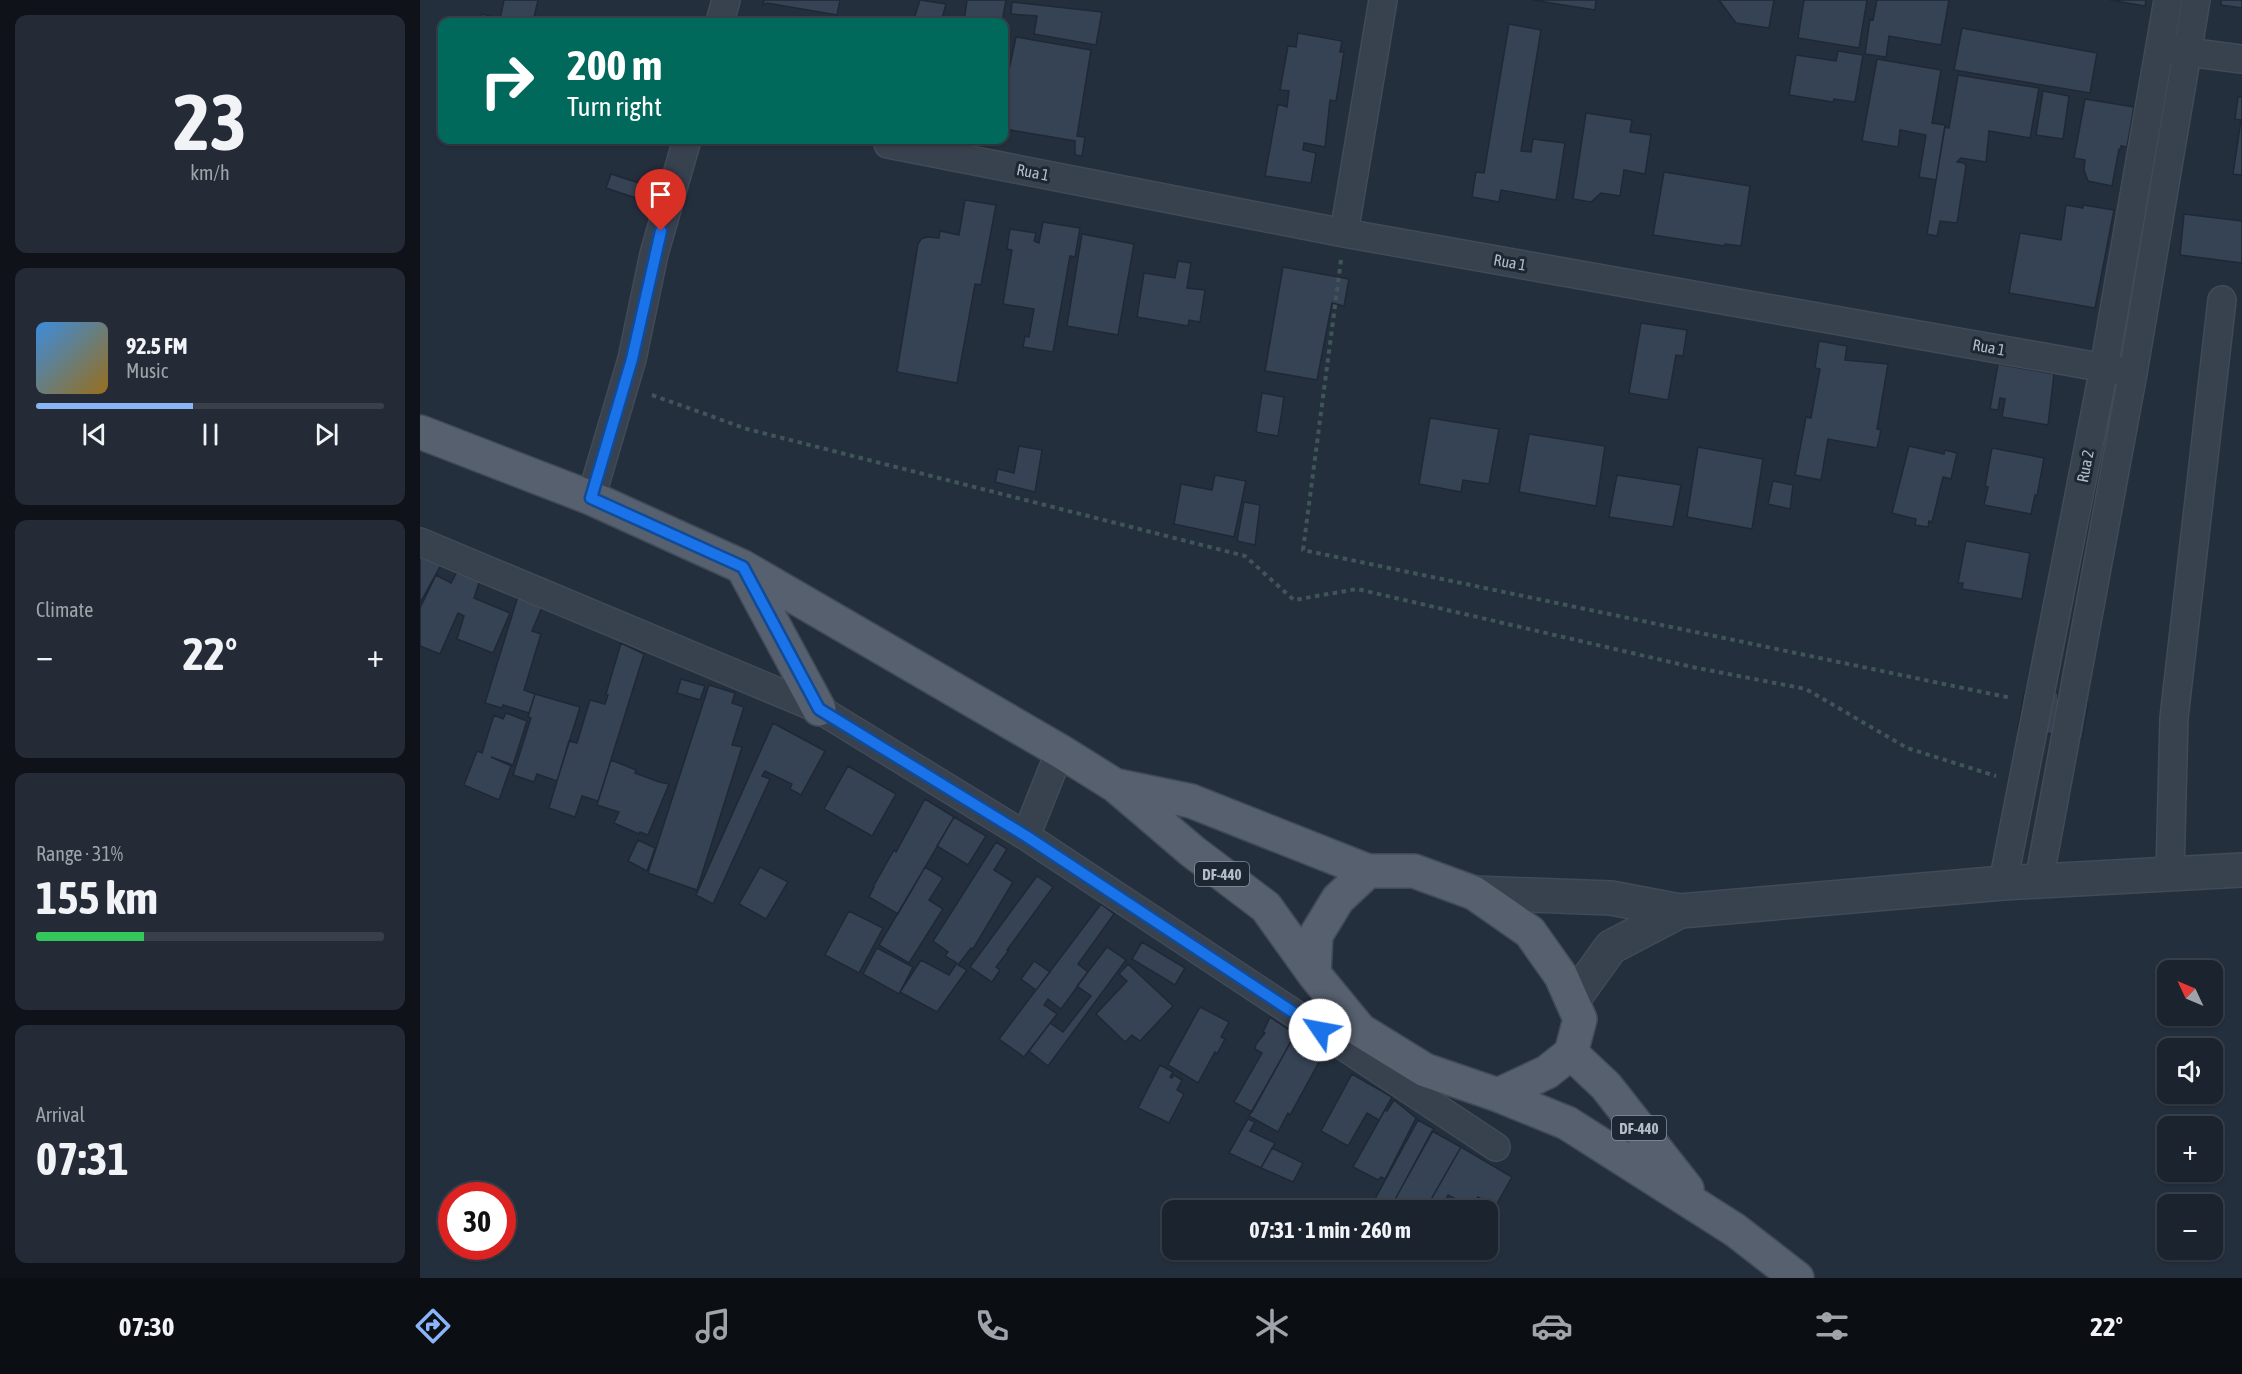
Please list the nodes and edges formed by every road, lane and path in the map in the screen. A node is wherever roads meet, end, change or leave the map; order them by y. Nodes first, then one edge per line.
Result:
1 (726, 0) edge
2 (1383, 0) edge
3 (2168, 0) edge
4 (2196, 0) edge
5 (721, 18) edge
6 (2158, 48) junction
7 (2189, 52) junction
8 (2242, 59) edge
9 (686, 144) edge
10 (888, 144) dead end
11 (2130, 215) junction
12 (2159, 224) junction
13 (1344, 232) junction
14 (2222, 300) dead end
15 (2104, 368) junction
16 (2133, 373) junction
17 (625, 385) junction
18 (420, 432) edge
19 (591, 498) junction
20 (420, 542) edge
21 (743, 567) junction
22 (2052, 635) junction
23 (2083, 640) junction
24 (2038, 704) junction
25 (819, 709) junction
26 (1060, 751) junction
27 (2022, 785) junction
28 (1116, 786) junction
29 (1026, 836) junction
30 (2242, 870) edge
31 (1368, 871) junction
32 (2170, 874) junction
33 (2039, 881) junction
34 (2003, 883) junction
35 (1474, 893) junction
36 (1680, 911) junction
37 (1314, 974) junction
38 (1572, 1001) junction
39 (1571, 1053) junction
40 (1498, 1095) junction
41 (1496, 1147) dead end
42 (1701, 1207) junction
43 (1797, 1278) edge

1 - 5 street
2 - 13 street
3 - 6 street, Rua 2
4 - 7 street, Rua 2
6 - 7 street
6 - 11 street, Rua 2
7 - 8 street
7 - 12 street, Rua 2
9 - 17 street
10 - 13 street, Rua 1
11 - 12 street
11 - 15 street, Rua 2
12 - 16 street, Rua 2
13 - 15 street, Rua 1
13 - 24 path
14 - 32 street
15 - 16 street, Rua 1
15 - 22 street, Rua 2
16 - 23 street, Rua 2
17 - 19 street
17 - 27 path
18 - 19 main road, DF-440
19 - 21 main road, DF-440
20 - 25 street
21 - 25 main road
21 - 26 main road, DF-440
22 - 23 street
22 - 24 street, Rua 2
23 - 33 street, Rua 2
24 - 27 street, Rua 2
25 - 29 street
26 - 28 main road, DF-440
26 - 29 street
27 - 34 street, Rua 2
28 - 31 main road, DF-440
28 - 37 main road, DF-440
29 - 41 street
30 - 32 street
31 - 35 main road
31 - 37 main road
32 - 33 street
33 - 34 street
34 - 36 street
35 - 36 street
35 - 38 main road
36 - 38 street
37 - 40 main road
38 - 39 main road
39 - 40 main road
39 - 42 main road, DF-440
40 - 42 main road, DF-440
42 - 43 main road, DF-440

